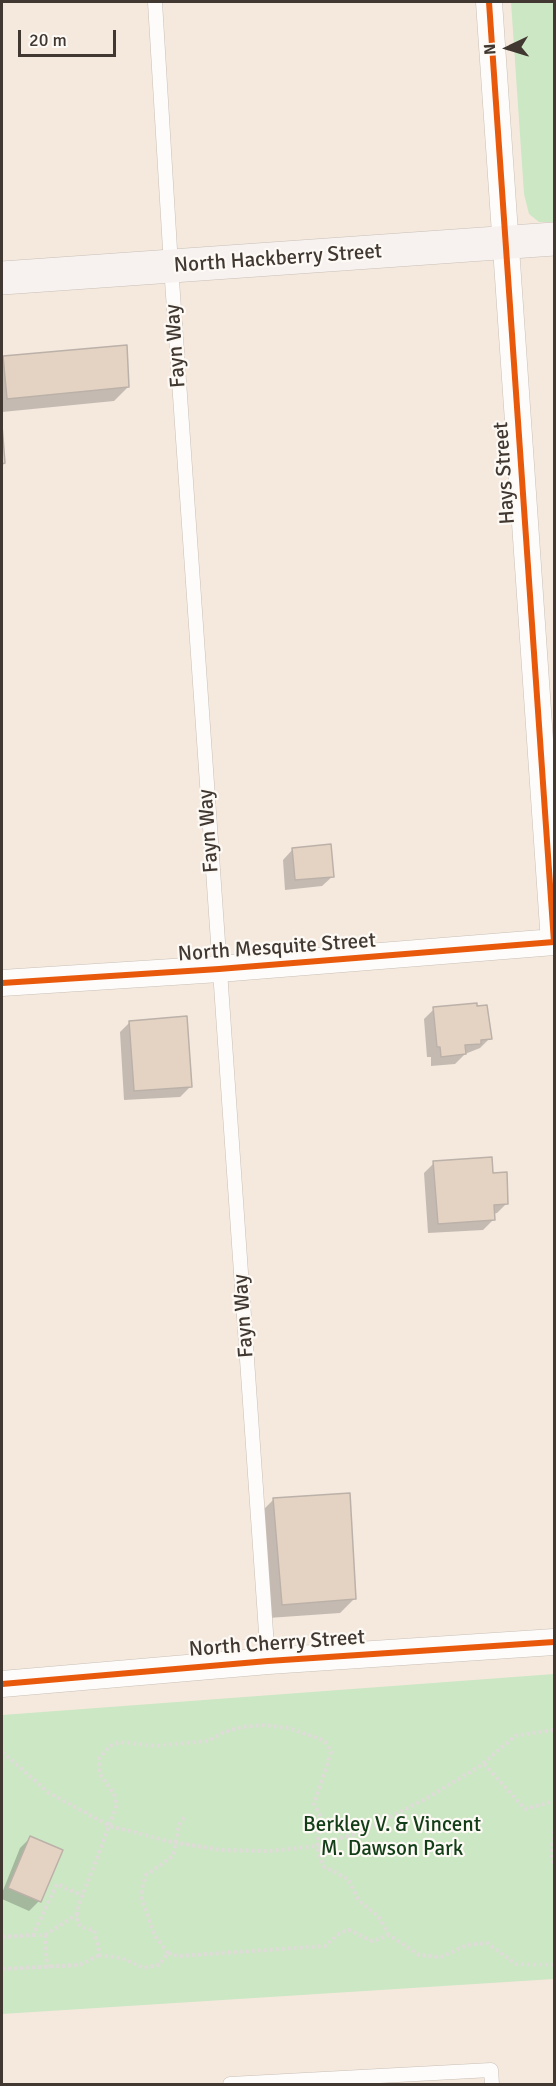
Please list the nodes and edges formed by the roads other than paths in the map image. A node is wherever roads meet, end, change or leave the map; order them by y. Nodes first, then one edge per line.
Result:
1 (155, 2) edge
2 (489, 2) edge
3 (555, 239) edge
4 (505, 243) junction
5 (171, 266) junction
6 (2, 278) edge
7 (555, 942) edge
8 (219, 969) junction
9 (2, 983) edge
10 (555, 1642) edge
11 (268, 1661) junction
12 (2, 1683) edge
13 (230, 2085) edge
14 (492, 2085) edge

1 - 5 lane, Fayn Way
2 - 4 street, Hays Street
3 - 4 main road, North Hackberry Street
4 - 5 main road, North Hackberry Street
4 - 7 street, Hays Street
5 - 6 main road, North Hackberry Street
5 - 8 lane, Fayn Way
7 - 8 street, North Mesquite Street
8 - 9 street, North Mesquite Street
8 - 11 lane, Fayn Way
10 - 11 street, North Cherry Street
11 - 12 street, North Cherry Street
13 - 14 lane

